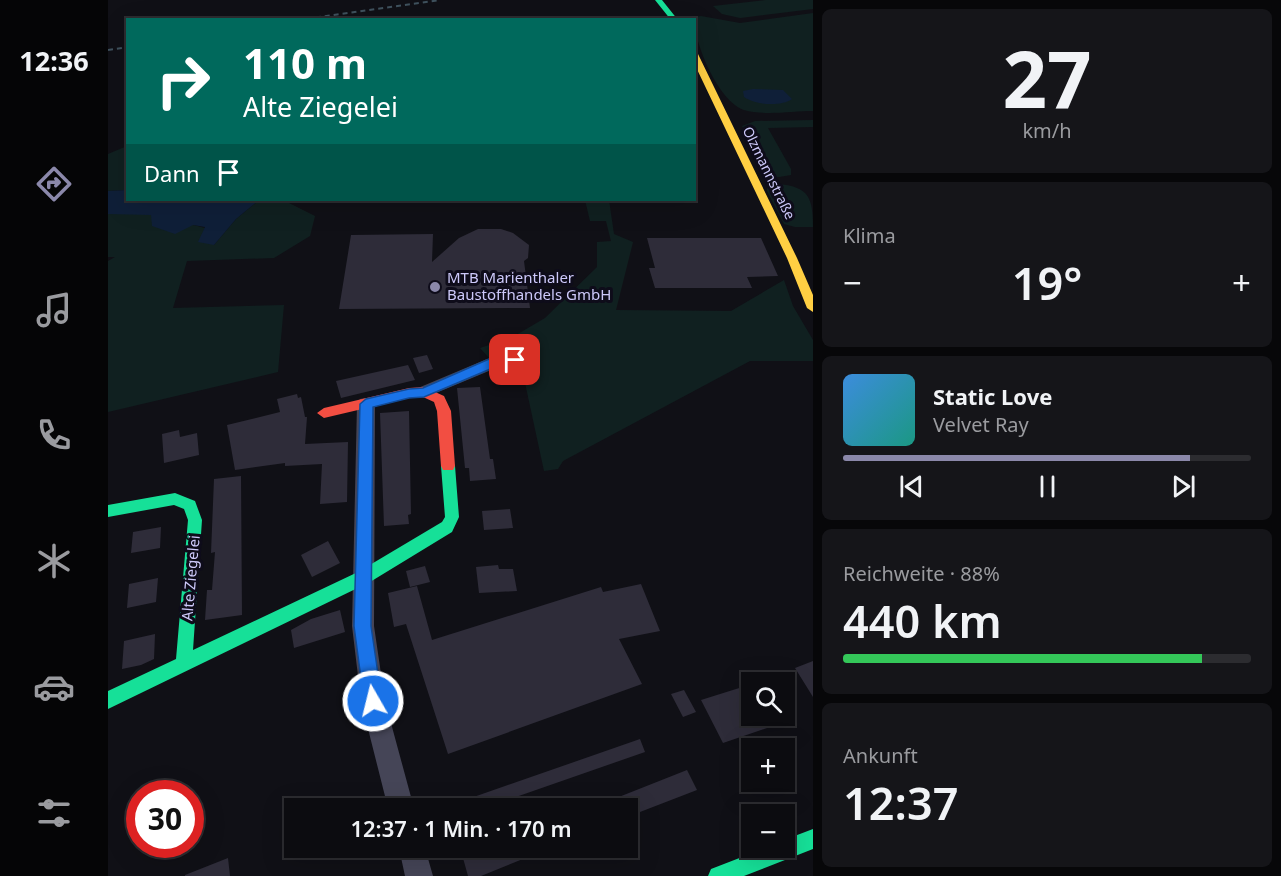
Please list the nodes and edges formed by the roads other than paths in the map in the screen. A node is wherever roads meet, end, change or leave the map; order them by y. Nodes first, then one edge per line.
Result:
1 (658, 0) edge
2 (673, 18) edge
3 (696, 58) edge
4 (813, 308) edge
5 (515, 360) dead end
6 (424, 392) junction
7 (366, 404) junction
8 (324, 413) dead end
9 (108, 511) edge
10 (364, 577) junction
11 (184, 664) junction
12 (108, 700) edge
13 (398, 798) edge
14 (813, 839) edge
15 (414, 858) edge
16 (419, 876) edge
17 (718, 876) edge

1 - 2 street
3 - 4 street, Olzmannstraße
5 - 6 street
6 - 7 street
6 - 10 street
7 - 8 street
7 - 10 street
9 - 11 street, Alte Ziegelei
10 - 11 street
10 - 13 street
11 - 12 street
14 - 17 street
15 - 16 street

